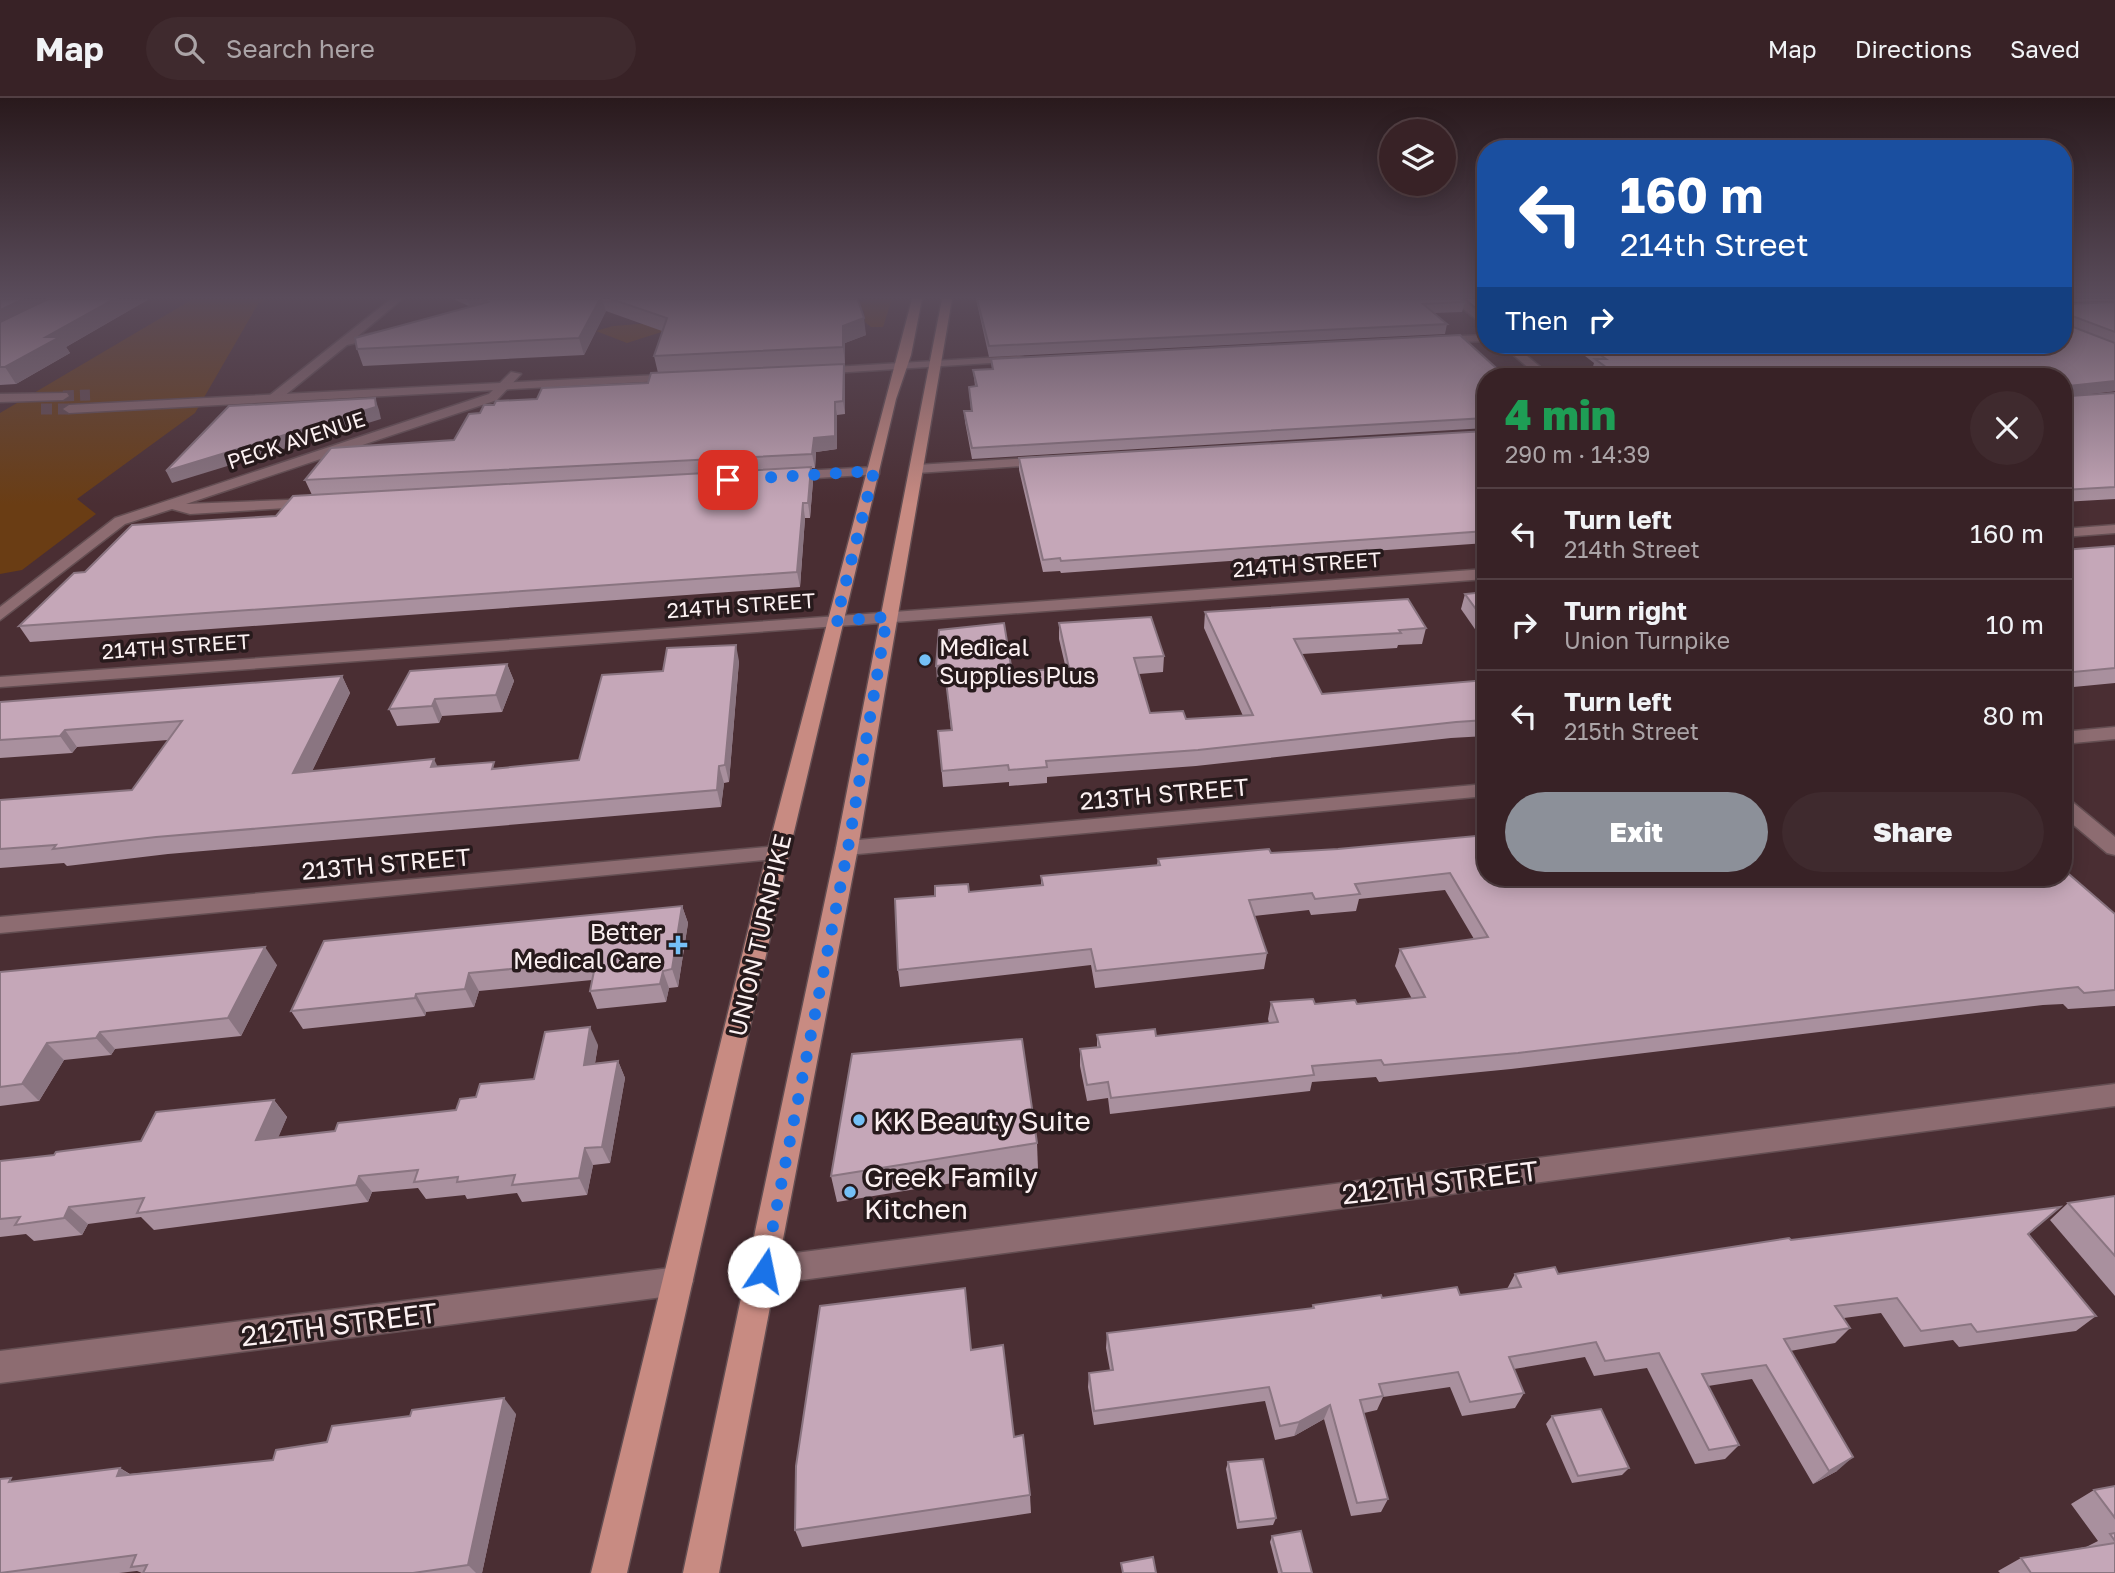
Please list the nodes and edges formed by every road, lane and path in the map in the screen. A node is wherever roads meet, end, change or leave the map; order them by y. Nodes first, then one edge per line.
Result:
1 (312, 368) edge
2 (901, 368) edge
3 (935, 368) edge
4 (515, 374) junction
5 (290, 385) junction
6 (506, 386) junction
7 (90, 395) tunnel mouth
8 (63, 396) tunnel mouth
9 (0, 398) edge
10 (274, 398) junction
11 (69, 408) tunnel mouth
12 (41, 410) tunnel mouth
13 (0, 411) edge
14 (1056, 460) edge
15 (917, 469) junction
16 (874, 471) junction
17 (767, 477) edge
18 (326, 502) edge
19 (172, 504) junction
20 (2115, 529) edge
21 (2072, 532) edge
22 (1477, 575) edge
23 (0, 615) edge
24 (887, 617) junction
25 (836, 621) junction
26 (0, 681) edge
27 (2115, 733) edge
28 (2072, 737) edge
29 (1477, 791) edge
30 (2072, 812) edge
31 (848, 848) junction
32 (2115, 848) edge
33 (778, 853) junction
34 (0, 925) edge
35 (2115, 1095) edge
36 (764, 1271) junction
37 (678, 1281) junction
38 (0, 1367) edge
39 (609, 1573) edge
40 (701, 1573) edge

1 - 5 street
2 - 16 main road, UNION TURNPIKE
3 - 15 main road
4 - 5 street
4 - 6 street, PECK AVENUE
4 - 6 street
5 - 7 street
5 - 10 street
6 - 10 street
6 - 19 street, PECK AVENUE
8 - 9 street
10 - 11 street
12 - 13 street
14 - 15 street
15 - 24 main road
16 - 17 street
16 - 25 main road, UNION TURNPIKE
18 - 19 street
19 - 23 street, PECK AVENUE
20 - 21 street
22 - 24 street, 214TH STREET
24 - 25 street, 214TH STREET
24 - 31 main road
25 - 26 street, 214TH STREET
25 - 33 main road, UNION TURNPIKE
27 - 28 street
29 - 31 street, 213TH STREET
30 - 32 street
31 - 36 main road
33 - 34 street, 213TH STREET
33 - 37 main road, UNION TURNPIKE
35 - 36 street, 212TH STREET
36 - 40 main road
37 - 38 street, 212TH STREET
37 - 39 main road, UNION TURNPIKE

